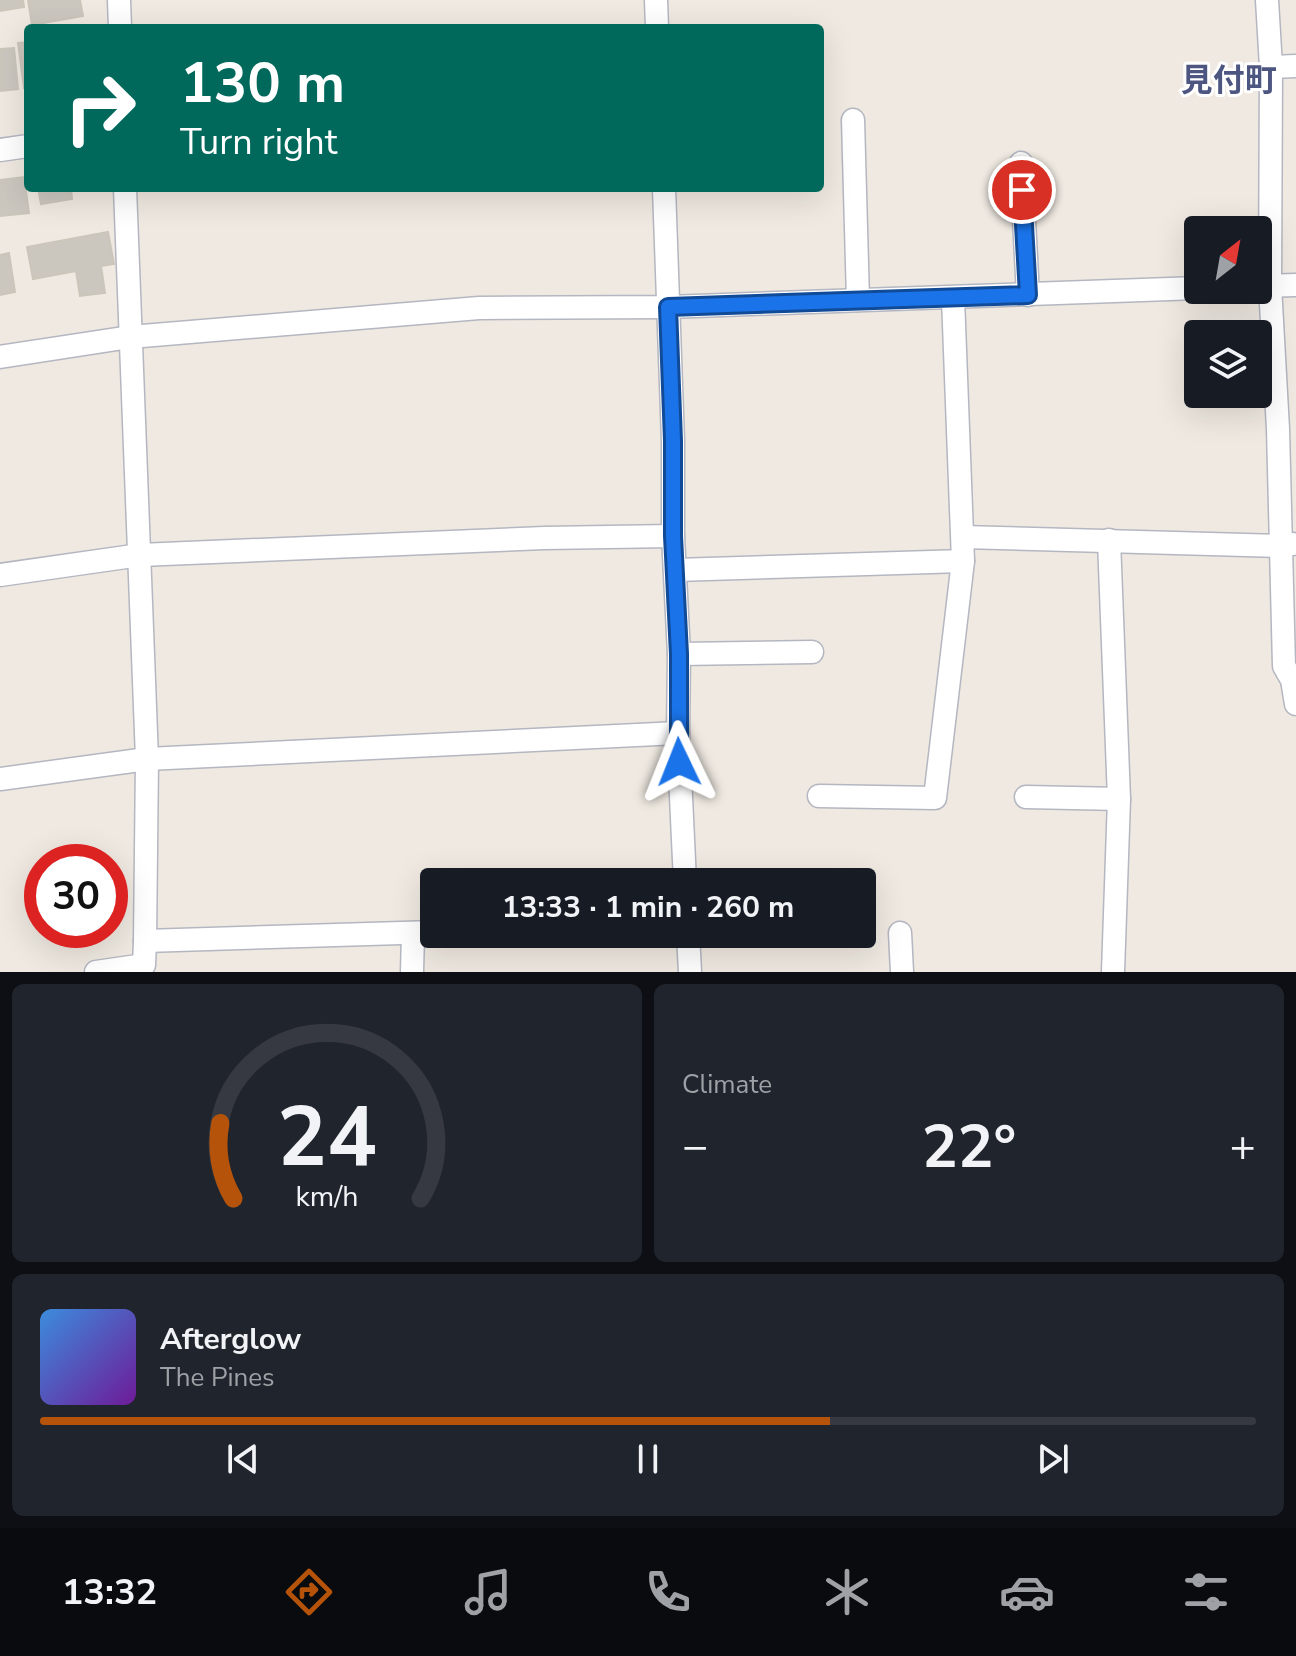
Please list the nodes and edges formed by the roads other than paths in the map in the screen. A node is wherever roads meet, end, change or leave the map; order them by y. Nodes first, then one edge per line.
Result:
1 (119, 0) edge
2 (656, 0) edge
3 (1267, 0) edge
4 (120, 24) edge
5 (657, 24) edge
6 (1296, 66) edge
7 (1271, 67) junction
8 (853, 120) dead end
9 (24, 147) edge
10 (0, 150) edge
11 (1021, 163) dead end
12 (125, 192) edge
13 (664, 192) edge
14 (1266, 216) edge
15 (1296, 285) edge
16 (1272, 286) edge
17 (1184, 289) edge
18 (1028, 295) junction
19 (953, 298) junction
20 (858, 300) junction
21 (1267, 304) edge
22 (668, 307) junction
23 (130, 337) junction
24 (0, 357) edge
25 (1287, 429) edge
26 (673, 536) junction
27 (963, 537) junction
28 (1109, 540) junction
29 (1289, 544) edge
30 (140, 555) junction
31 (963, 561) junction
32 (675, 570) junction
33 (0, 575) edge
34 (812, 652) dead end
35 (679, 654) junction
36 (1294, 680) edge
37 (1296, 704) edge
38 (678, 733) junction
39 (147, 759) junction
40 (0, 779) edge
41 (819, 796) dead end
42 (1026, 797) dead end
43 (1119, 799) junction
44 (684, 868) edge
45 (420, 932) edge
46 (900, 933) dead end
47 (145, 941) junction
48 (420, 943) edge
49 (689, 948) edge
50 (96, 972) edge
51 (412, 972) edge
52 (690, 972) edge
53 (902, 972) edge
54 (1113, 972) edge

1 - 4 street
2 - 5 street
3 - 7 street
6 - 7 street
7 - 14 street
8 - 20 street
9 - 10 street
11 - 18 street
12 - 23 street
13 - 22 street
15 - 16 street
17 - 18 street
18 - 19 street
19 - 20 street
19 - 27 street
20 - 22 street
21 - 25 street
22 - 23 street
22 - 26 street
23 - 24 street
23 - 30 street
25 - 29 street
26 - 30 street
26 - 32 street
27 - 28 street
27 - 31 street
28 - 29 street
28 - 43 street
29 - 36 street
30 - 33 street
30 - 39 street
31 - 32 street
31 - 41 street
32 - 35 street
34 - 35 street
35 - 38 street
36 - 37 street
38 - 39 street
38 - 44 street
39 - 40 street
39 - 47 street
42 - 43 street
43 - 54 street
45 - 47 street
46 - 53 street
47 - 50 street
48 - 51 street
49 - 52 street

